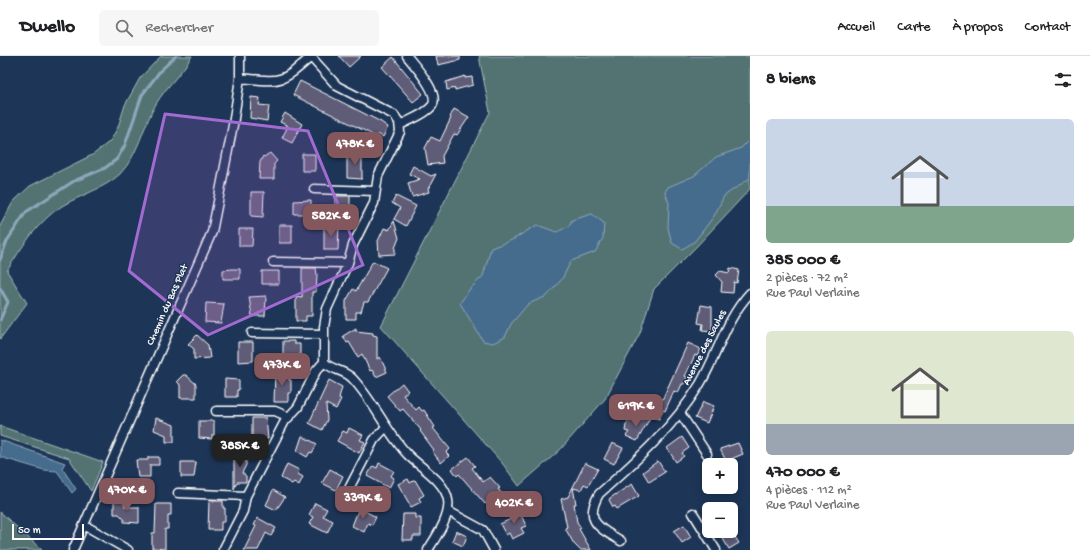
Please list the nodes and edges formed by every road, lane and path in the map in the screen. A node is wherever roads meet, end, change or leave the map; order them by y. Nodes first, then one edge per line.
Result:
1 (240, 56) edge
2 (312, 56) edge
3 (407, 56) edge
4 (240, 78) junction
5 (400, 125) junction
6 (314, 189) dead end
7 (375, 191) junction
8 (273, 262) dead end
9 (348, 263) junction
10 (750, 293) edge
11 (252, 333) dead end
12 (324, 334) junction
13 (324, 362) junction
14 (216, 411) dead end
15 (680, 413) junction
16 (289, 417) junction
17 (386, 427) junction
18 (707, 454) dead end
19 (178, 493) dead end
20 (246, 496) junction
21 (341, 504) dead end
22 (448, 511) junction
23 (693, 513) dead end
24 (84, 525) junction
25 (621, 541) dead end
26 (74, 550) edge
27 (128, 550) edge
28 (223, 550) edge
29 (428, 550) edge
30 (494, 550) edge
31 (716, 550) edge

1 - 4 street, Chemin du Bas Plat
2 - 4 street
2 - 5 street
3 - 5 street
4 - 24 street, Chemin du Bas Plat
5 - 7 street
6 - 7 street
7 - 9 street
8 - 9 street
9 - 12 street
10 - 15 street, Avenue des Saules
11 - 12 street
12 - 13 street
13 - 16 street
13 - 17 street
14 - 16 street
15 - 18 street
15 - 25 street, Avenue des Saules
16 - 20 street
17 - 21 street
17 - 22 street
19 - 20 street
20 - 28 street
22 - 29 street
22 - 30 street
23 - 31 street
24 - 26 street, Chemin du Bas Plat
24 - 27 street

